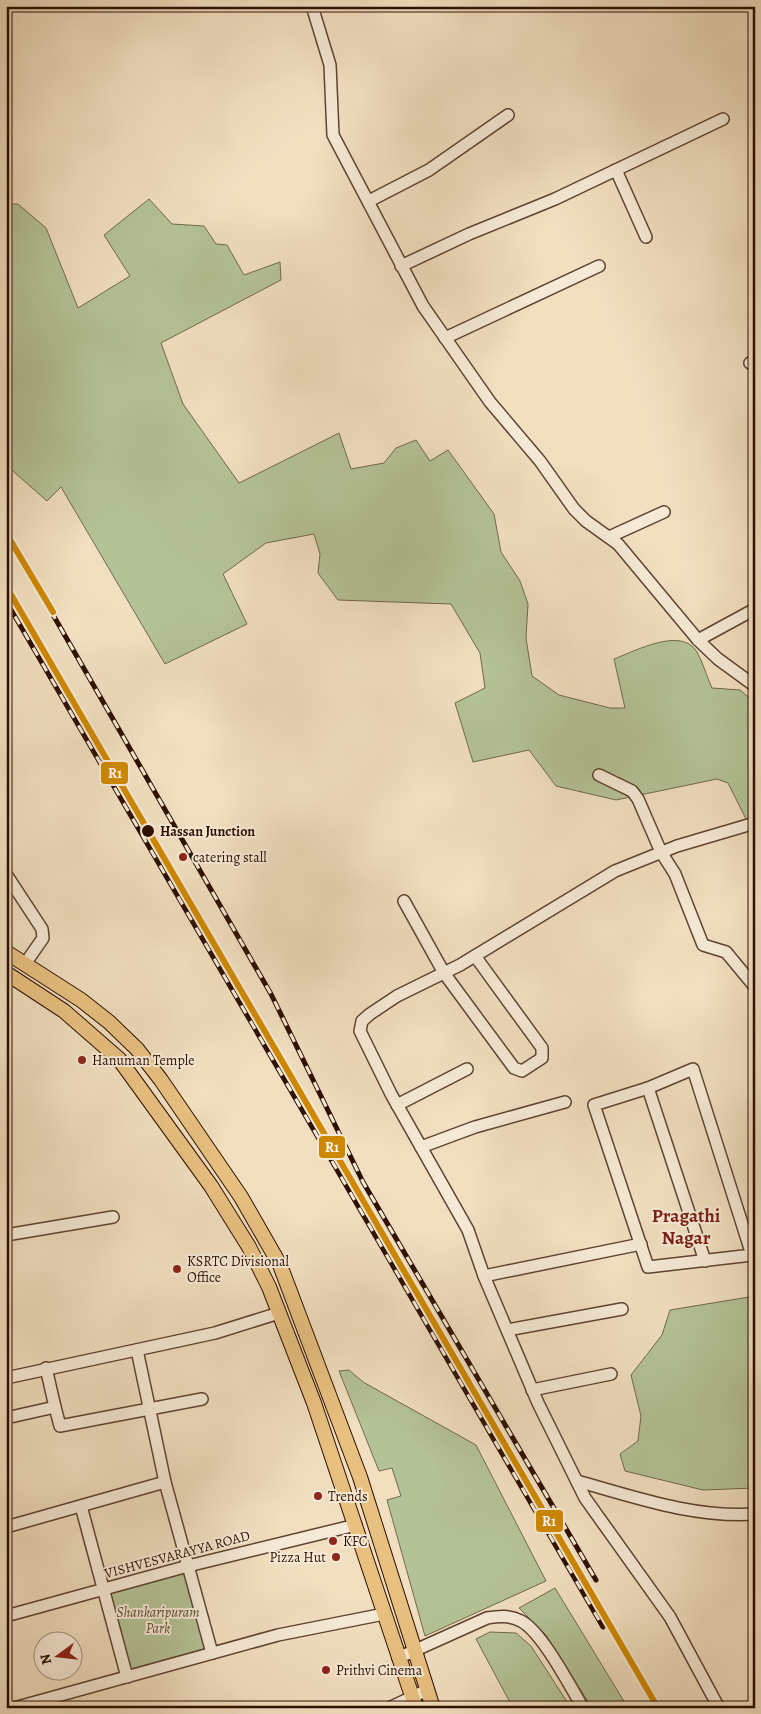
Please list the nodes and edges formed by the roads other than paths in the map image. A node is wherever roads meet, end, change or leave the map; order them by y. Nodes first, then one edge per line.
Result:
1 (312, 6) edge
2 (508, 115) dead end
3 (723, 118) dead end
4 (616, 170) junction
5 (369, 201) junction
6 (646, 237) dead end
7 (401, 266) junction
8 (599, 266) dead end
9 (445, 338) junction
10 (664, 512) dead end
11 (609, 537) junction
12 (755, 609) edge
13 (698, 640) junction
14 (755, 686) edge
15 (599, 775) dead end
16 (755, 823) edge
17 (661, 852) junction
18 (6, 874) edge
19 (404, 901) dead end
20 (6, 952) edge
21 (475, 956) junction
22 (25, 964) junction
23 (444, 972) junction
24 (6, 974) edge
25 (755, 987) edge
26 (82, 1000) junction
27 (69, 1016) junction
28 (467, 1068) dead end
29 (648, 1088) junction
30 (565, 1102) dead end
31 (398, 1106) junction
32 (421, 1147) junction
33 (228, 1177) junction
34 (211, 1186) junction
35 (113, 1217) dead end
36 (6, 1235) edge
37 (641, 1244) junction
38 (705, 1261) junction
39 (484, 1276) junction
40 (622, 1309) dead end
41 (279, 1313) junction
42 (507, 1330) junction
43 (137, 1350) junction
44 (46, 1368) junction
45 (611, 1374) dead end
46 (6, 1378) edge
47 (532, 1390) junction
48 (202, 1399) dead end
49 (55, 1408) junction
50 (150, 1410) junction
51 (6, 1418) edge
52 (577, 1481) junction
53 (165, 1482) junction
54 (81, 1506) junction
55 (755, 1514) edge
56 (373, 1520) junction
57 (356, 1524) junction
58 (6, 1527) edge
59 (188, 1566) junction
60 (103, 1589) junction
61 (384, 1614) junction
62 (6, 1616) edge
63 (414, 1651) junction
64 (212, 1653) junction
65 (398, 1658) junction
66 (127, 1677) junction
67 (427, 1690) junction
68 (414, 1702) edge
69 (14, 1708) edge
70 (390, 1708) edge
71 (433, 1708) edge
72 (584, 1708) edge
73 (719, 1708) edge

1 - 5 street
2 - 5 street
3 - 4 street
4 - 6 street
4 - 7 street
5 - 7 street
7 - 9 street
8 - 9 street
9 - 11 street
10 - 11 street
11 - 13 street
12 - 13 street
13 - 14 street
15 - 17 street
16 - 17 street
17 - 21 street
17 - 25 street
18 - 22 street
19 - 23 street
20 - 22 main road
21 - 23 street
21 - 23 street
22 - 26 main road
23 - 31 street
24 - 27 main road
26 - 27 main road
26 - 33 main road
27 - 34 main road
28 - 31 street
29 - 37 street
29 - 38 street
29 - 38 street
30 - 32 street
31 - 32 street
32 - 39 street
33 - 34 main road
33 - 56 main road
34 - 41 main road
35 - 36 street
37 - 38 street
37 - 39 street
39 - 42 street
40 - 42 street
41 - 43 street
41 - 57 main road
42 - 47 street
43 - 44 street
43 - 50 street
44 - 46 street
44 - 49 street
45 - 47 street
47 - 52 street
48 - 50 street
49 - 50 street
49 - 51 street
50 - 53 street
52 - 55 street
52 - 73 street
53 - 54 street
53 - 59 street
54 - 58 street
54 - 60 street
56 - 57 main road
56 - 63 main road
57 - 59 street, VISHVESVARAYYA ROAD
57 - 61 main road
59 - 60 street, VISHVESVARAYYA ROAD
59 - 64 street
60 - 62 street, VISHVESVARAYYA ROAD
60 - 66 street
61 - 64 street
61 - 65 main road
63 - 65 street
63 - 67 main road
63 - 72 street
64 - 66 street
65 - 68 main road
66 - 69 street
67 - 68 street
67 - 71 main road
68 - 70 street

